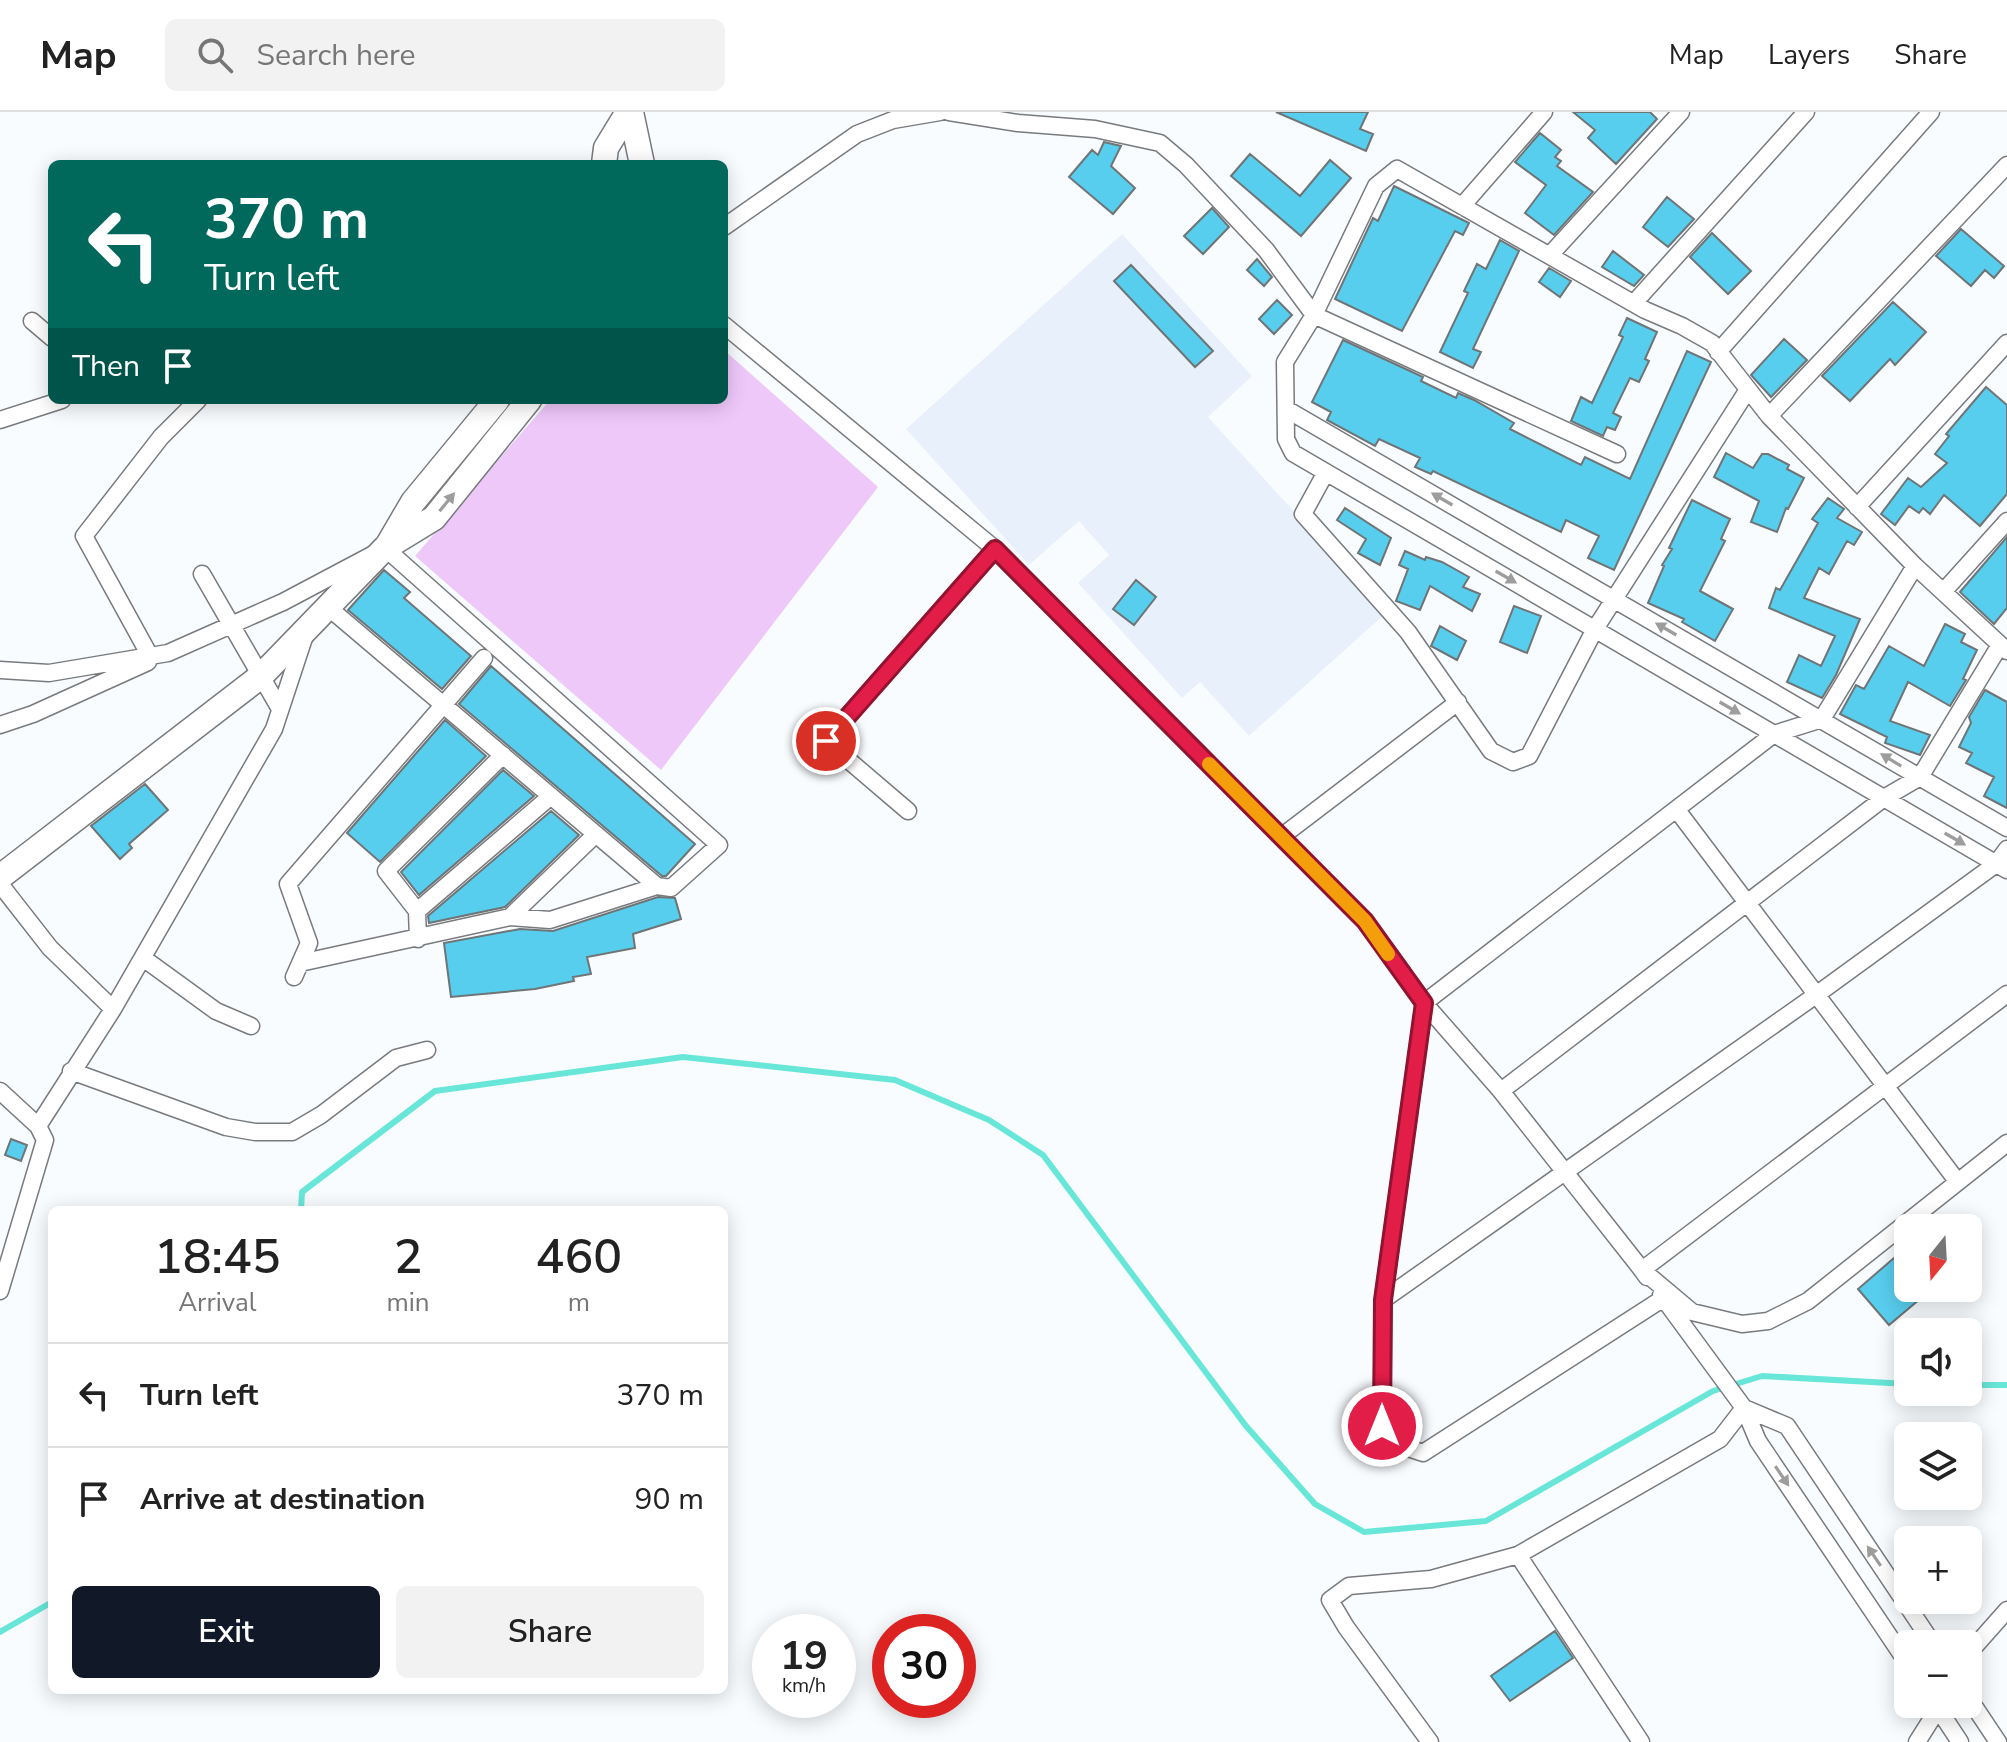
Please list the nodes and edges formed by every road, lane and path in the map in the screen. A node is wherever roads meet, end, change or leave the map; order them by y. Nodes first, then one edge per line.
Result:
1 (630, 112) edge
2 (940, 112) edge
3 (949, 112) edge
4 (1544, 112) edge
5 (1681, 112) edge
6 (1806, 112) edge
7 (1931, 112) edge
8 (604, 160) edge
9 (641, 160) edge
10 (2007, 165) edge
11 (1462, 206) junction
12 (728, 224) edge
13 (1550, 255) junction
14 (1634, 303) junction
15 (1314, 315) junction
16 (32, 321) dead end
17 (728, 328) edge
18 (48, 335) edge
19 (2007, 343) edge
20 (1718, 352) junction
21 (1747, 391) junction
22 (50, 404) edge
23 (194, 404) edge
24 (494, 404) edge
25 (526, 404) edge
26 (1286, 409) junction
27 (1769, 416) junction
28 (0, 420) edge
29 (1617, 454) dead end
30 (1326, 472) junction
31 (1857, 507) junction
32 (2007, 521) edge
33 (385, 548) junction
34 (995, 549) junction
35 (1915, 566) junction
36 (202, 574) dead end
37 (1943, 592) junction
38 (1615, 600) junction
39 (329, 608) junction
40 (231, 626) junction
41 (1595, 629) junction
42 (306, 634) junction
43 (2003, 648) edge
44 (168, 653) junction
45 (150, 656) junction
46 (484, 658) dead end
47 (0, 670) edge
48 (261, 676) junction
49 (1458, 702) junction
50 (443, 704) junction
51 (280, 709) junction
52 (1822, 719) junction
53 (0, 725) edge
54 (1774, 734) junction
55 (503, 755) junction
56 (1920, 777) junction
57 (551, 796) junction
58 (1884, 798) junction
59 (1677, 810) junction
60 (908, 811) dead end
61 (2007, 828) edge
62 (596, 834) junction
63 (1281, 837) junction
64 (2007, 849) edge
65 (2001, 867) edge
66 (0, 877) edge
67 (0, 884) edge
68 (657, 886) junction
69 (1747, 903) junction
70 (417, 911) junction
71 (510, 917) junction
72 (418, 939) junction
73 (143, 958) junction
74 (2007, 994) edge
75 (1816, 995) junction
76 (1424, 1003) junction
77 (113, 1009) junction
78 (251, 1026) dead end
79 (427, 1050) dead end
80 (71, 1071) junction
81 (1885, 1086) junction
82 (0, 1091) edge
83 (1501, 1091) junction
84 (38, 1126) junction
85 (2007, 1143) edge
86 (1565, 1172) junction
87 (1957, 1181) junction
88 (1642, 1270) junction
89 (0, 1291) edge
90 (1666, 1296) junction
91 (1383, 1300) junction
92 (1744, 1408) junction
93 (1518, 1555) junction
94 (2007, 1610) edge
95 (1924, 1630) edge
96 (1982, 1638) edge
97 (1894, 1643) edge
98 (1931, 1718) edge
99 (1945, 1718) edge
100 (1982, 1718) edge
101 (1430, 1742) edge
102 (1641, 1742) edge
103 (1917, 1742) edge
104 (1960, 1742) edge
105 (1998, 1742) edge

1 - 8 main road
1 - 9 main road
2 - 12 street
3 - 15 street
4 - 11 street
5 - 13 street
6 - 14 street
7 - 20 street
10 - 27 street
11 - 13 street
11 - 15 street
13 - 14 street
14 - 20 street
15 - 26 street
15 - 29 street
16 - 18 street
17 - 34 street
19 - 31 street
20 - 21 street
21 - 27 street
21 - 38 street
22 - 28 street
23 - 45 street
24 - 33 main road
33 -> 25 main road
26 - 30 street
38 -> 26 street
27 - 31 street
30 -> 41 street
30 - 49 street
31 - 35 street
32 - 37 street
33 - 39 main road
33 - 40 street
33 - 68 street
34 - 60 street
34 - 63 street
35 - 37 street
35 - 52 street
36 - 40 street
37 - 43 street
38 - 41 street
52 -> 38 street
39 - 42 main road
39 - 50 street
40 - 44 street
40 - 48 street
41 - 49 street
41 -> 54 street
42 - 48 main road
42 - 51 street
43 - 56 street
44 - 45 street
44 - 53 street
45 - 47 street
46 - 50 street
48 - 51 street
48 - 66 main road
49 - 63 street
50 - 55 street
50 - 72 street
51 - 73 street
52 - 54 street
56 -> 52 street
54 - 58 street
54 - 59 street
55 - 57 street
55 - 70 street
56 - 58 street
56 - 61 street
57 - 62 street
57 - 70 street
58 -> 65 street
58 - 69 street
59 - 69 street
59 - 76 street
62 - 68 street
62 - 71 street
63 - 76 street
64 - 65 street
65 - 75 street
67 - 77 street
68 - 71 street
69 - 75 street
69 - 83 street
70 - 72 street
71 - 72 street
73 - 77 street
73 - 78 street
74 - 81 street
75 - 81 street
75 - 86 street
76 - 83 street
76 - 91 street
77 - 80 street
79 - 80 street
80 - 84 street
81 - 87 street
81 - 88 street
82 - 84 street
83 - 86 street
84 - 89 street
85 - 87 street
86 - 88 street
86 - 91 street
87 - 90 street
88 - 90 street
90 - 91 street
90 - 92 street
92 - 93 street
95 -> 92 street
92 -> 97 street
93 - 101 street
93 - 102 street
94 - 96 street
98 - 103 street
99 - 104 street
100 - 105 street

